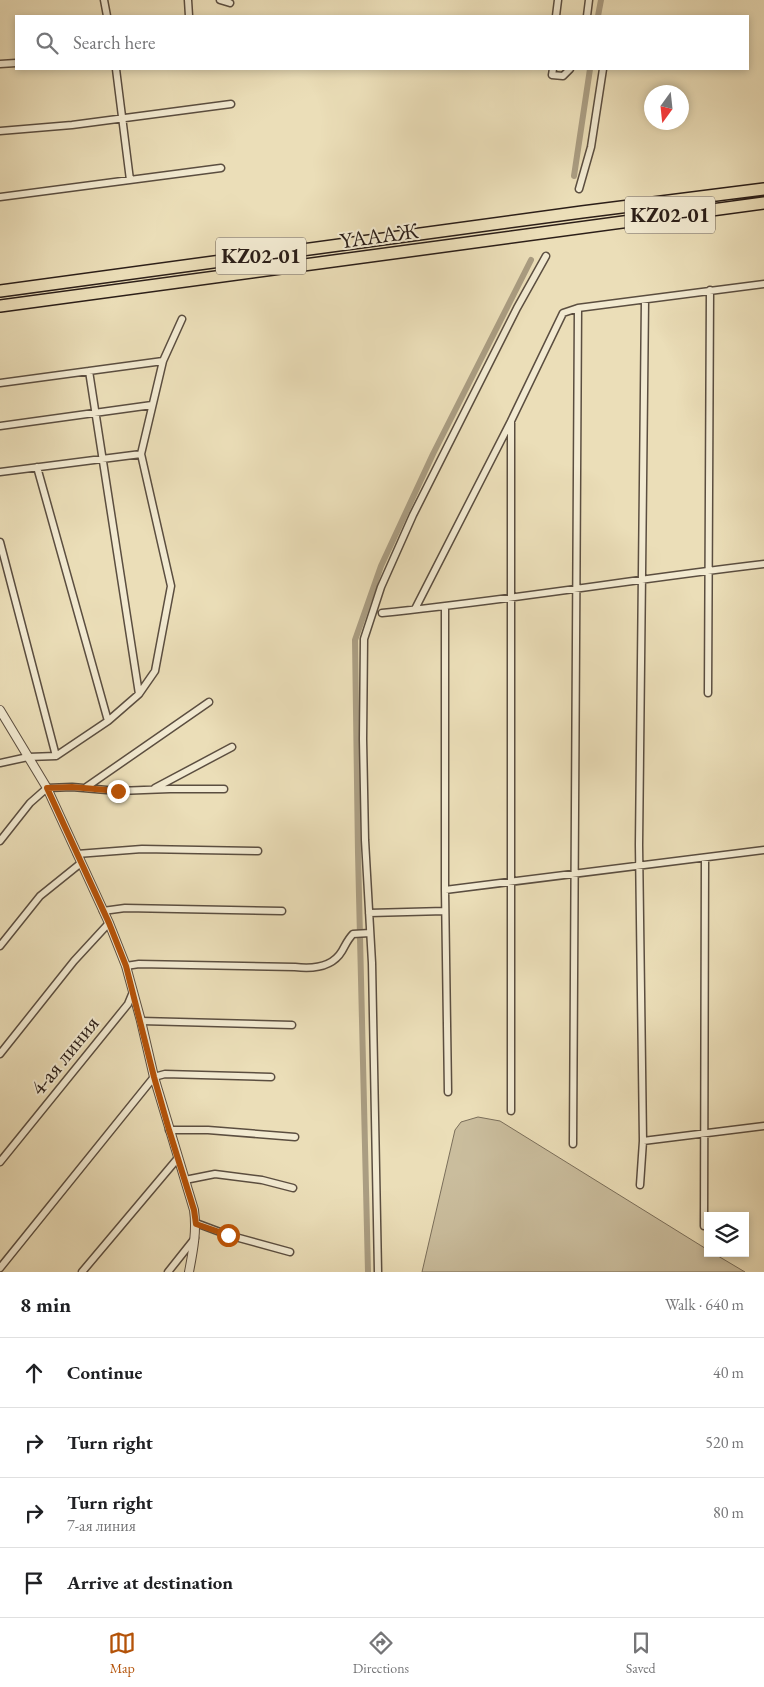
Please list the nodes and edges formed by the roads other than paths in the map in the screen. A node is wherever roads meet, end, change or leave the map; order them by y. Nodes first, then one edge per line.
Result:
1 (104, 0) edge
2 (188, 0) edge
3 (220, 0) edge
4 (558, 0) edge
5 (589, 0) edge
6 (230, 3) dead end
7 (107, 15) edge
8 (189, 15) edge
9 (556, 15) edge
10 (587, 15) edge
11 (15, 63) edge
12 (0, 64) edge
13 (116, 70) edge
14 (553, 70) edge
15 (569, 70) edge
16 (603, 70) edge
17 (231, 104) dead end
18 (121, 118) junction
19 (0, 131) edge
20 (221, 168) dead end
21 (130, 180) junction
22 (579, 189) dead end
23 (764, 189) edge
24 (0, 197) edge
25 (764, 203) edge
26 (546, 256) dead end
27 (764, 284) edge
28 (710, 290) junction
29 (0, 291) edge
30 (645, 300) junction
31 (0, 306) edge
32 (578, 308) junction
33 (182, 319) dead end
34 (163, 361) junction
35 (89, 371) junction
36 (0, 383) edge
37 (152, 405) junction
38 (95, 413) junction
39 (510, 421) junction
40 (0, 426) edge
41 (141, 454) junction
42 (104, 458) junction
43 (37, 467) junction
44 (0, 472) edge
45 (0, 542) edge
46 (764, 564) edge
47 (708, 570) junction
48 (642, 579) junction
49 (576, 588) junction
50 (510, 598) junction
51 (445, 606) junction
52 (415, 610) junction
53 (382, 613) dead end
54 (708, 692) dead end
55 (139, 694) junction
56 (209, 702) dead end
57 (0, 710) edge
58 (108, 722) junction
59 (232, 747) dead end
60 (56, 756) junction
61 (28, 757) junction
62 (0, 763) edge
63 (47, 788) junction
64 (85, 788) junction
65 (224, 789) dead end
66 (152, 790) junction
67 (0, 841) edge
68 (764, 850) edge
69 (258, 851) dead end
70 (77, 854) junction
71 (705, 858) junction
72 (80, 863) junction
73 (640, 866) junction
74 (575, 874) junction
75 (511, 882) junction
76 (445, 890) junction
77 (103, 911) junction
78 (282, 911) dead end
79 (446, 911) junction
80 (369, 913) junction
81 (109, 923) junction
82 (367, 933) junction
83 (0, 946) edge
84 (126, 966) junction
85 (133, 992) junction
86 (141, 1021) junction
87 (292, 1025) dead end
88 (0, 1054) edge
89 (154, 1077) junction
90 (271, 1077) dead end
91 (448, 1092) dead end
92 (511, 1111) dead end
93 (764, 1126) edge
94 (169, 1130) junction
95 (704, 1134) junction
96 (295, 1137) dead end
97 (644, 1141) junction
98 (573, 1144) dead end
99 (178, 1158) junction
100 (0, 1162) edge
101 (185, 1180) junction
102 (640, 1186) dead end
103 (293, 1188) dead end
104 (704, 1212) edge
105 (196, 1224) junction
106 (196, 1237) junction
107 (290, 1252) dead end
108 (0, 1268) edge
109 (82, 1272) edge
110 (168, 1272) edge
111 (189, 1272) edge
112 (378, 1272) edge

1 - 7 street
2 - 8 street
3 - 6 street
4 - 9 street
5 - 10 street
11 - 12 street
13 - 18 street
14 - 15 street
16 - 22 street
17 - 18 street
18 - 19 street
18 - 21 street
20 - 21 street
21 - 24 street
23 - 29 highway, ҮАААЖ / KZ02-01
25 - 31 highway, ҮАААЖ / KZ02-01
26 - 80 street
27 - 28 street
28 - 30 street
28 - 47 street
30 - 32 street
30 - 48 street
32 - 39 street
32 - 49 street
33 - 34 street
34 - 35 street
34 - 37 street
35 - 36 street
35 - 38 street
37 - 38 street
37 - 41 street
38 - 40 street
38 - 42 street
39 - 50 street
39 - 52 street
41 - 42 street
41 - 55 street
42 - 43 street
42 - 55 street
43 - 44 street
43 - 58 street
45 - 60 street
46 - 47 street
47 - 48 street
47 - 54 street
48 - 49 street
48 - 73 street
49 - 50 street
49 - 74 street
50 - 51 street
50 - 75 street
51 - 52 street
51 - 76 street
52 - 53 street
55 - 58 street
56 - 64 street
57 - 61 street
58 - 60 street
59 - 66 street
60 - 61 street
61 - 62 street
61 - 63 street
63 - 64 street
63 - 67 street
63 - 70 street
64 - 66 street
65 - 66 street
68 - 71 street
69 - 70 street
70 - 72 street
71 - 73 street
71 - 95 street
72 - 77 street
72 - 83 street
73 - 74 street
73 - 97 street
74 - 75 street
74 - 98 street
75 - 76 street
75 - 92 street
76 - 79 street
77 - 78 street
77 - 81 street
79 - 80 street
79 - 91 street
80 - 82 street
81 - 84 street
81 - 88 street
82 - 84 street
82 - 112 street
84 - 85 street
85 - 86 street
85 - 100 street, 4-ая линия
86 - 87 street
86 - 89 street
89 - 90 street
89 - 94 street
89 - 108 street
93 - 95 street
94 - 96 street
94 - 99 street
95 - 97 street
95 - 104 street
97 - 102 street
99 - 101 street
99 - 109 street
101 - 103 street
101 - 105 street
105 - 106 street
105 - 107 street
106 - 110 street
106 - 111 street

